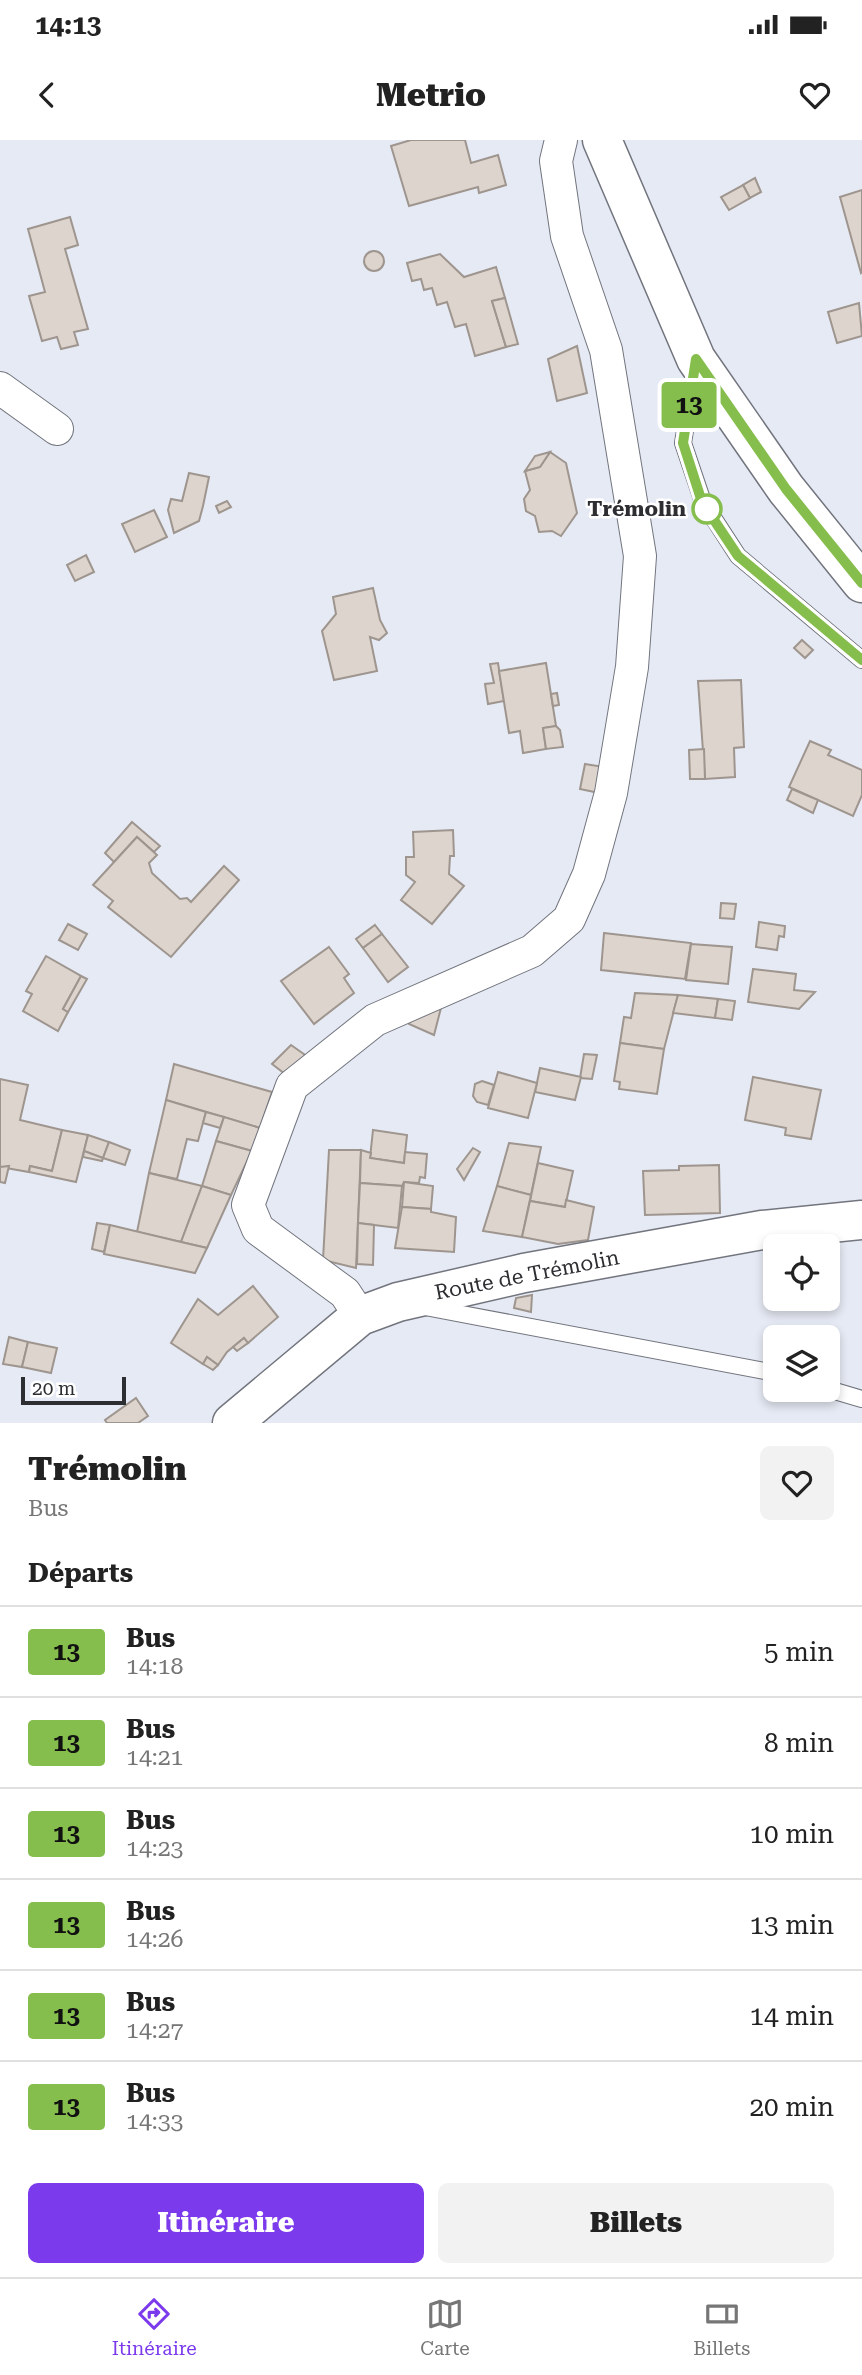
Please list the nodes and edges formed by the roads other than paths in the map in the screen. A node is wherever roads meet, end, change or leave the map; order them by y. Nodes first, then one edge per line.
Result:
1 (561, 140) edge
2 (602, 140) edge
3 (696, 359) junction
4 (0, 388) edge
5 (57, 429) dead end
6 (862, 583) edge
7 (862, 660) edge
8 (862, 1220) edge
9 (398, 1302) junction
10 (360, 1316) junction
11 (763, 1371) edge
12 (840, 1393) edge
13 (862, 1399) edge
14 (232, 1423) edge

1 - 10 street
2 - 3 street
3 - 6 street
3 - 7 lane
4 - 5 street
8 - 9 street, Route de Trémolin
9 - 10 street, Route de Trémolin
9 - 11 lane
10 - 14 street, Route de Trémolin
12 - 13 lane

